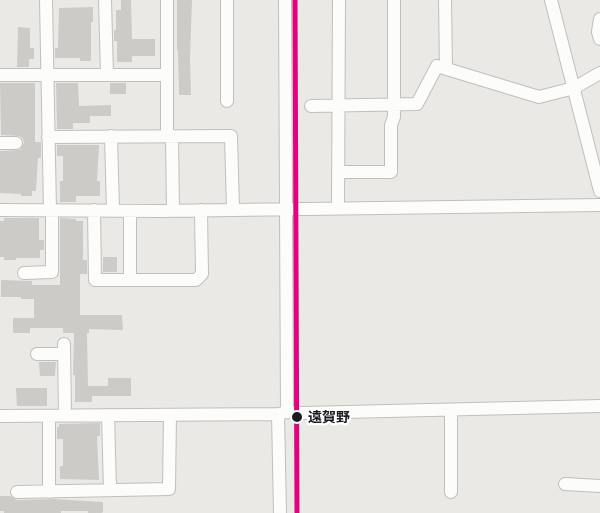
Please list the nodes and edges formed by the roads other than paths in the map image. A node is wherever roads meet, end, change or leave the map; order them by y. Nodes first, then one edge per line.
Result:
1 (46, 0) edge
2 (105, 0) edge
3 (166, 0) edge
4 (227, 0) edge
5 (285, 0) edge
6 (339, 0) edge
7 (394, 0) edge
8 (444, 0) edge
9 (551, 0) edge
10 (600, 19) edge
11 (600, 39) edge
12 (446, 69) junction
13 (600, 73) edge
14 (0, 75) edge
15 (47, 75) junction
16 (107, 75) junction
17 (166, 76) junction
18 (574, 88) junction
19 (227, 101) dead end
20 (394, 105) junction
21 (311, 106) dead end
22 (338, 106) junction
23 (111, 136) junction
24 (170, 136) junction
25 (48, 137) junction
26 (16, 143) dead end
27 (0, 144) edge
28 (338, 172) junction
29 (600, 191) edge
30 (600, 205) edge
31 (338, 208) junction
32 (233, 209) junction
33 (285, 209) junction
34 (0, 210) edge
35 (51, 210) junction
36 (94, 210) junction
37 (113, 210) junction
38 (130, 210) junction
39 (173, 210) junction
40 (200, 210) junction
41 (24, 273) dead end
42 (130, 280) junction
43 (37, 354) dead end
44 (600, 406) edge
45 (451, 410) junction
46 (283, 413) junction
47 (108, 415) junction
48 (170, 415) junction
49 (0, 416) edge
50 (49, 416) junction
51 (66, 416) junction
52 (565, 484) dead end
53 (600, 486) edge
54 (110, 490) junction
55 (17, 492) dead end
56 (50, 492) junction
57 (451, 492) dead end
58 (280, 513) edge

1 - 15 street
2 - 16 street
3 - 17 street
4 - 19 street
5 - 33 street
6 - 22 street
7 - 20 street
8 - 12 street
9 - 18 street
10 - 11 street
12 - 18 street
12 - 20 street
13 - 18 street
14 - 15 street
15 - 16 street
15 - 25 street
16 - 17 street
17 - 24 street
18 - 29 street
20 - 22 street
20 - 28 street
21 - 22 street
22 - 28 street
23 - 24 street
23 - 25 street
23 - 37 street
24 - 32 street
24 - 39 street
25 - 35 street
26 - 27 street
28 - 31 street
30 - 31 street
31 - 33 street
32 - 33 street
32 - 40 street
33 - 46 street
34 - 35 street
35 - 36 street
35 - 41 street
36 - 37 street
36 - 42 street
37 - 38 street
38 - 39 street
38 - 42 street
39 - 40 street
40 - 42 street
43 - 51 street
44 - 45 street
45 - 46 street
45 - 57 street
46 - 48 street
46 - 58 street
47 - 48 street
47 - 51 street
47 - 54 street
48 - 54 street
49 - 50 street
50 - 51 street
50 - 56 street
52 - 53 street
54 - 56 street
55 - 56 street

